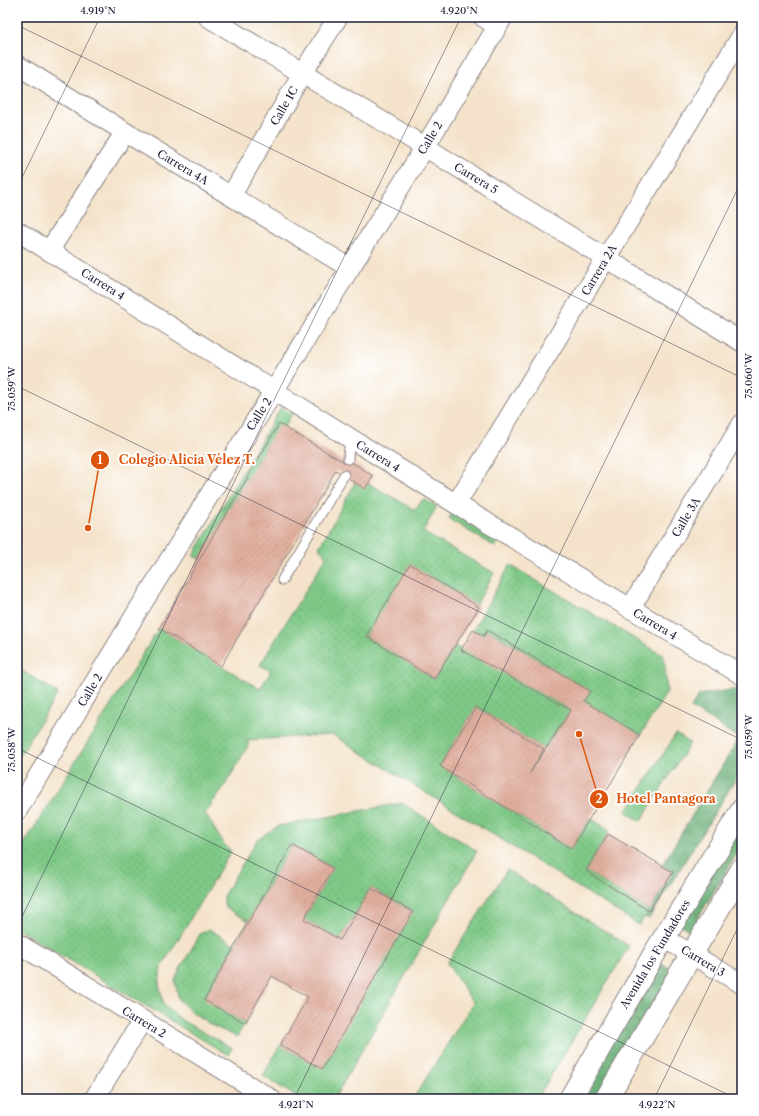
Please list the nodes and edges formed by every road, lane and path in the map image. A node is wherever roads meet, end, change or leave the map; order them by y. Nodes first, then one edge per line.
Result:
1 (208, 17) edge
2 (338, 17) edge
3 (494, 20) edge
4 (742, 35) edge
5 (17, 65) edge
6 (302, 74) junction
7 (125, 132) junction
8 (425, 147) junction
9 (231, 196) junction
10 (17, 231) edge
11 (49, 251) junction
12 (607, 258) junction
13 (350, 268) junction
14 (742, 342) edge
15 (273, 391) junction
16 (742, 424) edge
17 (347, 437) junction
18 (348, 459) dead end
19 (344, 475) dead end
20 (456, 504) junction
21 (282, 580) dead end
22 (630, 609) junction
23 (742, 675) edge
24 (742, 810) edge
25 (17, 811) edge
26 (742, 869) edge
27 (664, 938) junction
28 (17, 943) edge
29 (692, 955) junction
30 (742, 984) edge
31 (142, 1021) junction
32 (94, 1099) edge
33 (271, 1099) edge
34 (570, 1099) edge
35 (606, 1099) edge

1 - 6 street, Carrera 5
2 - 6 street, Calle 1C
3 - 8 street, Calle 2
4 - 12 street, Carrera 2A
5 - 7 street, Carrera 4A
6 - 8 street, Carrera 5
6 - 9 street, Calle 1C
7 - 9 street, Carrera 4A
7 - 11 street
8 - 12 street, Carrera 5
8 - 13 street, Calle 2
9 - 13 street, Carrera 4A
10 - 11 street, Carrera 4
11 - 15 street, Carrera 4
12 - 14 street, Carrera 5
12 - 20 street, Carrera 2A
13 - 15 street, Calle 2
15 - 17 street, Carrera 4
15 - 25 street, Calle 2
16 - 22 street, Calle 3A
17 - 18 lane
17 - 20 street, Carrera 4
19 - 21 lane
20 - 22 street, Carrera 4
22 - 23 street, Carrera 4
24 - 27 main road, Avenida los Fundadores
26 - 29 main road
27 - 29 street, Carrera 3
27 - 34 main road, Avenida los Fundadores
28 - 31 street, Carrera 2
29 - 30 street, Carrera 3
29 - 35 main road
31 - 32 street
31 - 33 street, Carrera 2

